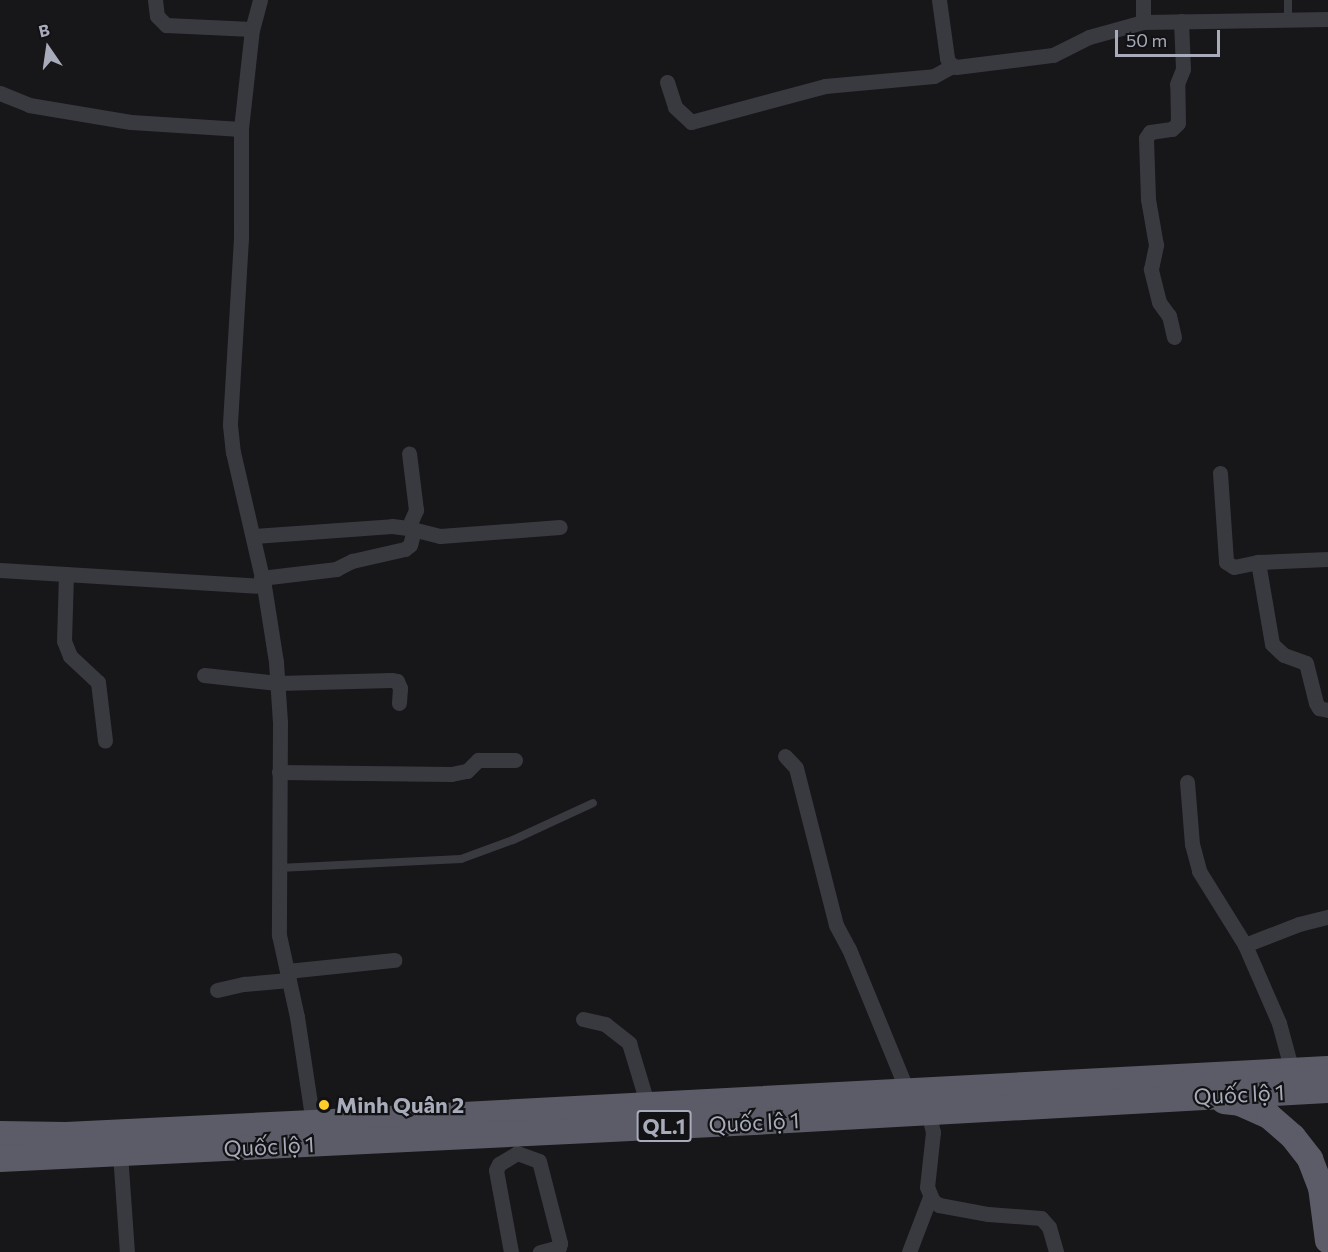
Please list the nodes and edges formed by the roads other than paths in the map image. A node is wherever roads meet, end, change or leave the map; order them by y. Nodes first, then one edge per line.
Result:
1 (155, 0) edge
2 (260, 0) edge
3 (939, 0) edge
4 (1143, 0) edge
5 (1288, 0) edge
6 (1328, 19) edge
7 (1288, 20) junction
8 (1181, 21) junction
9 (1143, 22) junction
10 (252, 29) junction
11 (952, 66) junction
12 (667, 82) dead end
13 (0, 93) edge
14 (241, 129) junction
15 (1174, 337) dead end
16 (409, 453) dead end
17 (1220, 473) dead end
18 (560, 527) dead end
19 (411, 529) junction
20 (254, 537) junction
21 (1328, 559) edge
22 (1258, 562) junction
23 (0, 570) edge
24 (66, 574) junction
25 (262, 582) junction
26 (204, 675) dead end
27 (278, 683) junction
28 (399, 703) dead end
29 (1328, 710) edge
30 (105, 741) dead end
31 (785, 756) dead end
32 (515, 760) dead end
33 (279, 772) junction
34 (1187, 782) dead end
35 (593, 803) dead end
36 (279, 868) junction
37 (1328, 917) edge
38 (1245, 945) junction
39 (394, 960) dead end
40 (288, 976) junction
41 (217, 990) dead end
42 (583, 1019) dead end
43 (1328, 1069) edge
44 (1292, 1071) junction
45 (1328, 1090) edge
46 (908, 1093) junction
47 (1194, 1097) junction
48 (648, 1106) junction
49 (928, 1112) junction
50 (313, 1123) junction
51 (0, 1134) edge
52 (515, 1143) junction
53 (120, 1153) junction
54 (0, 1159) edge
55 (930, 1197) junction
56 (1328, 1241) edge
57 (127, 1252) edge
58 (511, 1252) edge
59 (540, 1252) edge
60 (909, 1252) edge
61 (1056, 1252) edge

1 - 10 street
2 - 10 street
3 - 11 street
4 - 9 street
5 - 7 lane
6 - 7 street
7 - 8 street
8 - 9 street
8 - 15 street
9 - 11 street
10 - 14 street
11 - 12 street
13 - 14 street
14 - 20 street
16 - 19 street
17 - 22 street
18 - 19 street
19 - 20 street
19 - 25 street
20 - 25 street
21 - 22 street
22 - 29 street
23 - 24 street
24 - 25 street
24 - 30 street
25 - 27 street
26 - 27 street
27 - 28 street
27 - 33 street
31 - 46 street
32 - 33 street
33 - 36 street
34 - 38 street
35 - 36 lane
36 - 40 street
37 - 38 street
38 - 44 street
39 - 40 street
40 - 41 street
40 - 50 street
42 - 48 street
43 - 44 highway, Quốc lộ 1 / QL.1
44 - 46 highway, Quốc lộ 1 / QL.1
45 - 47 highway, Quốc lộ 1 / QL.1
46 - 48 highway, Quốc lộ 1 / QL.1
47 - 49 highway, Quốc lộ 1 / QL.1
47 - 56 highway
48 - 50 highway, Quốc lộ 1 / QL.1
49 - 52 highway, Quốc lộ 1 / QL.1
49 - 55 street
50 - 51 highway, Quốc lộ 1 / QL.1
52 - 53 highway, Quốc lộ 1 / QL.1
52 - 58 street
52 - 59 street
53 - 54 highway, Quốc lộ 1 / QL.1
53 - 57 street
55 - 60 street
55 - 61 street

